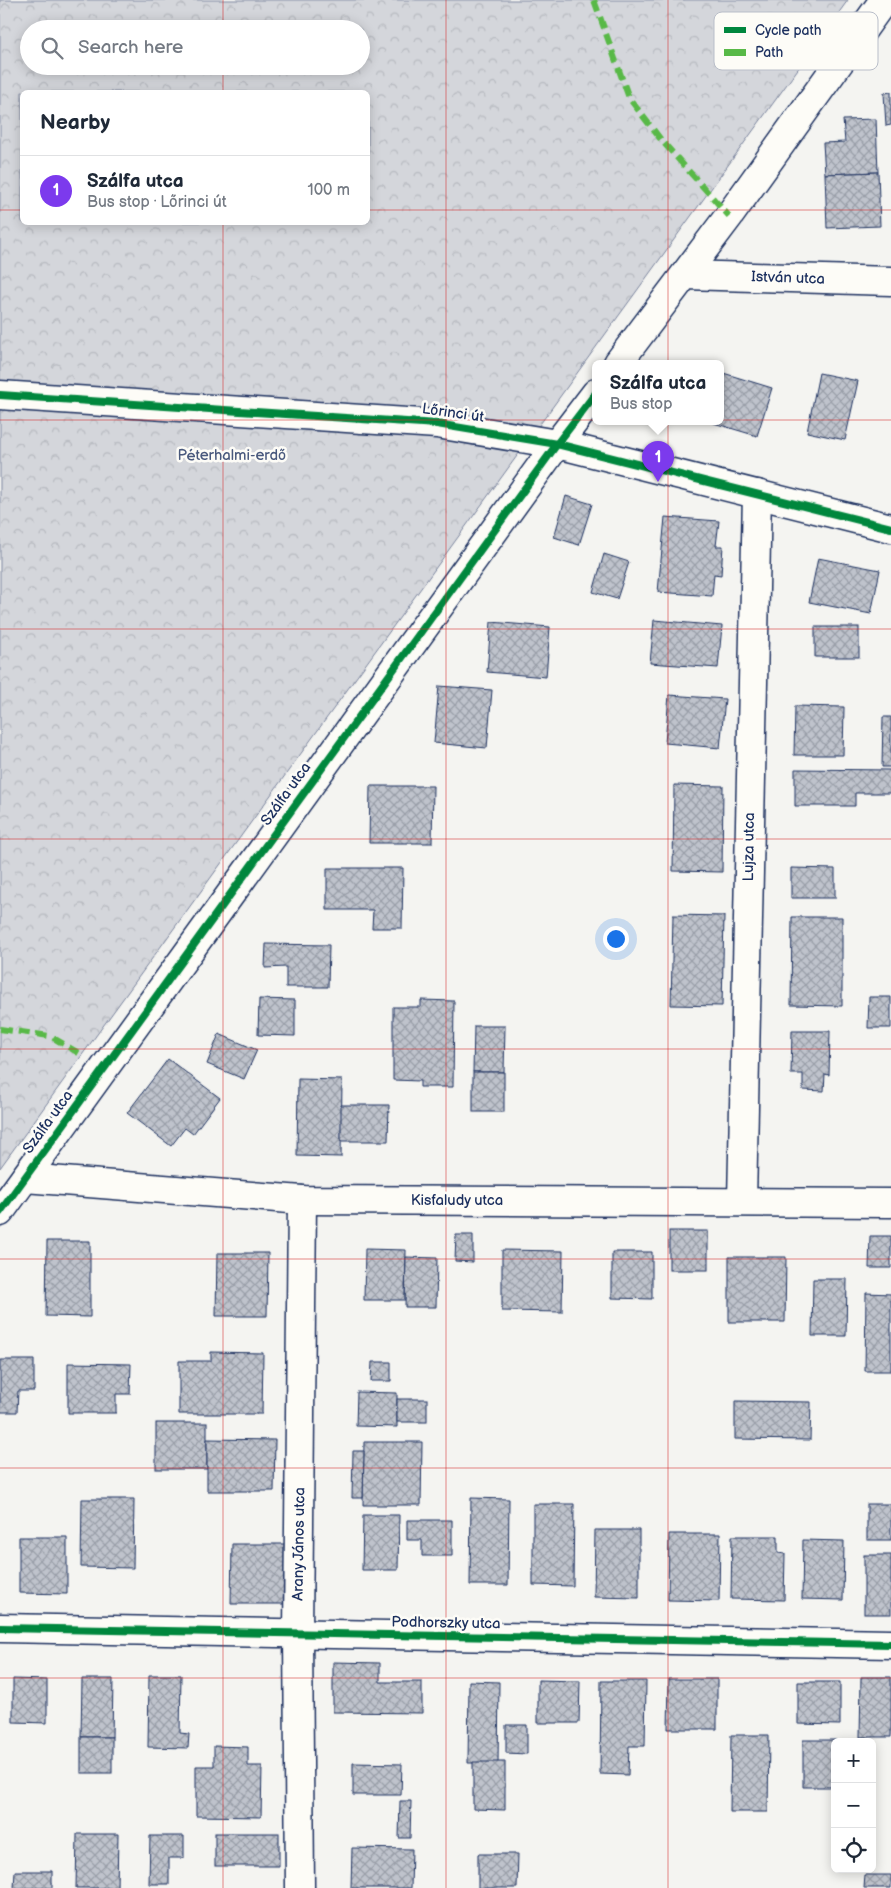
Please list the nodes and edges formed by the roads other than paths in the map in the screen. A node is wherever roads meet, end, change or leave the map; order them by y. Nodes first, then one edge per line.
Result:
1 (884, 0) edge
2 (875, 12) edge
3 (834, 70) edge
4 (685, 274) junction
5 (891, 281) edge
6 (620, 360) edge
7 (0, 395) edge
8 (592, 398) edge
9 (557, 444) junction
10 (757, 494) junction
11 (891, 528) edge
12 (25, 1178) junction
13 (302, 1200) junction
14 (742, 1201) junction
15 (891, 1204) edge
16 (0, 1212) edge
17 (0, 1628) edge
18 (298, 1634) junction
19 (891, 1644) edge
20 (300, 1888) edge

1 - 2 street
3 - 4 street
4 - 5 street, István utca
4 - 6 street
7 - 9 street, Lőrinci út
8 - 9 street, Szálfa utca
9 - 10 street, Lőrinci út
9 - 12 street, Szálfa utca
10 - 11 street, Lőrinci út
10 - 14 street, Lujza utca
12 - 13 street, Kisfaludy utca
12 - 16 street, Szálfa utca
13 - 14 street, Kisfaludy utca
13 - 18 street, Arany János utca
14 - 15 street, Kisfaludy utca
17 - 18 street, Podhorszky utca
18 - 19 street, Podhorszky utca
18 - 20 street, Arany János utca

